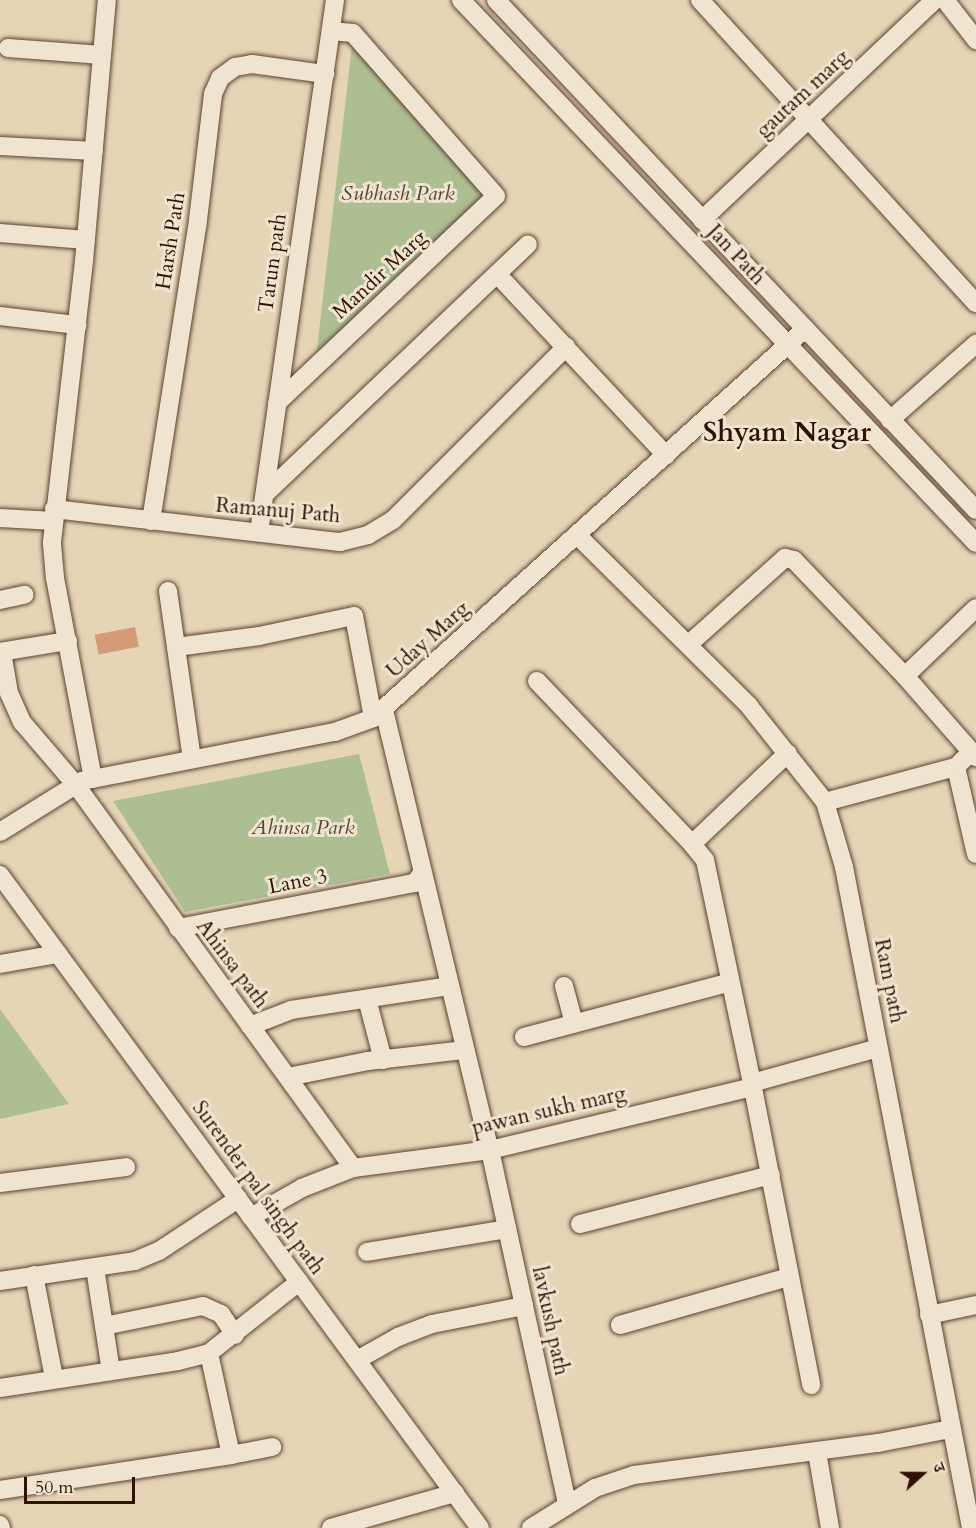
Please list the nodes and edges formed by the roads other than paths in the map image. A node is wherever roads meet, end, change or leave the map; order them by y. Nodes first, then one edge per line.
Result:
1 (107, 0) edge
2 (334, 0) edge
3 (461, 0) edge
4 (496, 0) edge
5 (700, 0) edge
6 (935, 0) edge
7 (945, 0) edge
8 (331, 31) junction
9 (976, 40) edge
10 (8, 48) dead end
11 (102, 56) junction
12 (325, 74) junction
13 (811, 117) junction
14 (0, 146) edge
15 (94, 152) junction
16 (702, 220) junction
17 (0, 232) edge
18 (86, 240) junction
19 (528, 244) dead end
20 (497, 274) junction
21 (976, 303) edge
22 (0, 316) edge
23 (77, 325) junction
24 (805, 329) junction
25 (789, 344) junction
26 (976, 344) edge
27 (566, 347) junction
28 (278, 403) junction
29 (890, 420) junction
30 (666, 455) junction
31 (266, 493) junction
32 (976, 510) edge
33 (54, 515) junction
34 (0, 518) edge
35 (151, 521) junction
36 (258, 532) junction
37 (577, 535) junction
38 (976, 543) edge
39 (168, 591) dead end
40 (24, 595) dead end
41 (0, 600) edge
42 (976, 608) edge
43 (68, 641) junction
44 (689, 644) junction
45 (176, 647) junction
46 (1, 652) edge
47 (904, 676) junction
48 (537, 681) dead end
49 (379, 714) junction
50 (788, 753) junction
51 (974, 755) edge
52 (192, 759) junction
53 (956, 767) junction
54 (85, 782) junction
55 (825, 802) junction
56 (0, 832) edge
57 (692, 844) junction
58 (976, 854) edge
59 (422, 873) junction
60 (0, 875) edge
61 (178, 928) junction
62 (58, 954) junction
63 (0, 964) edge
64 (730, 982) junction
65 (564, 986) dead end
66 (450, 987) junction
67 (367, 999) junction
68 (574, 1024) junction
69 (250, 1026) junction
70 (524, 1037) dead end
71 (879, 1048) junction
72 (465, 1050) junction
73 (383, 1059) junction
74 (288, 1077) junction
75 (753, 1085) junction
76 (490, 1150) junction
77 (126, 1167) dead end
78 (353, 1168) junction
79 (771, 1176) junction
80 (0, 1183) edge
81 (238, 1199) junction
82 (251, 1217) junction
83 (580, 1224) dead end
84 (507, 1229) junction
85 (367, 1252) dead end
86 (95, 1268) junction
87 (34, 1275) junction
88 (788, 1277) junction
89 (0, 1281) edge
90 (299, 1282) junction
91 (976, 1305) edge
92 (524, 1306) junction
93 (929, 1314) junction
94 (620, 1324) dead end
95 (104, 1326) junction
96 (235, 1335) junction
97 (210, 1353) junction
98 (357, 1360) junction
99 (111, 1371) junction
100 (54, 1378) junction
101 (811, 1385) dead end
102 (0, 1388) edge
103 (951, 1428) junction
104 (272, 1447) dead end
105 (817, 1452) junction
106 (231, 1455) junction
107 (0, 1490) edge
108 (455, 1493) junction
109 (567, 1502) junction
110 (331, 1528) edge
111 (480, 1528) edge
112 (531, 1528) edge
113 (830, 1528) edge
114 (971, 1528) edge

1 - 11 street
2 - 8 street, Tarun path
3 - 25 street, Jan Path
4 - 16 street, Jan Path
5 - 13 street
6 - 13 street, gautam marg
7 - 9 street
8 - 12 street, Tarun path
8 - 28 street, Mandir Marg
10 - 11 street
11 - 15 street
12 - 28 street, Tarun path
12 - 35 street, Harsh Path
13 - 16 street, gautam marg
13 - 21 street
14 - 15 street
15 - 18 street
16 - 24 street, Jan Path
17 - 18 street
18 - 23 street
19 - 20 street
20 - 27 street
20 - 31 street
22 - 23 street
23 - 33 street
24 - 25 street, Uday Marg
24 - 29 street, Jan Path
25 - 30 street, Uday Marg
25 - 38 street, Jan Path
26 - 29 street
27 - 30 street
27 - 36 street, Ramanuj Path
28 - 31 street, Tarun path
29 - 32 street, Jan Path
30 - 37 street, Uday Marg
31 - 36 street, Tarun path
33 - 34 street, Ramanuj Path
33 - 35 street, Ramanuj Path
33 - 43 street
35 - 36 street, Ramanuj Path
37 - 44 street, Ram path
37 - 49 street, Uday Marg
39 - 45 street
40 - 41 street
42 - 47 street
43 - 46 street
43 - 54 street
44 - 47 street
44 - 50 street, Ram path
45 - 49 street, lavkush path
45 - 52 street
46 - 54 street, Ahinsa path
47 - 51 street
48 - 57 street
49 - 52 street, Uday Marg
49 - 59 street, lavkush path
50 - 55 street, Ram path
50 - 57 street
51 - 53 street
52 - 54 street, Uday Marg
53 - 55 street
53 - 58 street
54 - 56 street, Uday Marg
54 - 61 street, Ahinsa path
55 - 71 street, Ram path
57 - 64 street
59 - 61 street, Lane 3
59 - 66 street, lavkush path
60 - 62 street, Surender pal singh path
61 - 69 street, Ahinsa path
62 - 63 street
62 - 81 street, Surender pal singh path
64 - 68 street
64 - 75 street
65 - 68 street
66 - 67 street
66 - 72 street, lavkush path
67 - 69 street
67 - 73 street
68 - 70 street
69 - 74 street, Ahinsa path
71 - 75 street, pawan sukh marg
71 - 93 street, Ram path
72 - 73 street
72 - 76 street, lavkush path
73 - 74 street
74 - 78 street, Ahinsa path
75 - 76 street, pawan sukh marg
75 - 79 street
76 - 78 street, pawan sukh marg
76 - 84 street, lavkush path
77 - 80 street
78 - 82 street, pawan sukh marg
79 - 83 street
79 - 88 street
81 - 82 street, Surender pal singh path
81 - 86 street
82 - 90 street, Surender pal singh path
84 - 85 street
84 - 92 street, lavkush path
86 - 87 street
86 - 95 street
87 - 89 street
87 - 100 street
88 - 94 street
88 - 101 street
90 - 96 street
90 - 98 street, Surender pal singh path
91 - 93 street
92 - 98 street
92 - 109 street, lavkush path
93 - 103 street, Ram path
95 - 96 street
95 - 99 street
96 - 97 street
97 - 99 street
97 - 106 street
98 - 108 street, Surender pal singh path
99 - 100 street
100 - 102 street
103 - 105 street
103 - 114 street, Ram path
104 - 106 street
105 - 109 street
105 - 113 street
106 - 107 street
108 - 110 street
108 - 111 street, Surender pal singh path
109 - 112 street

